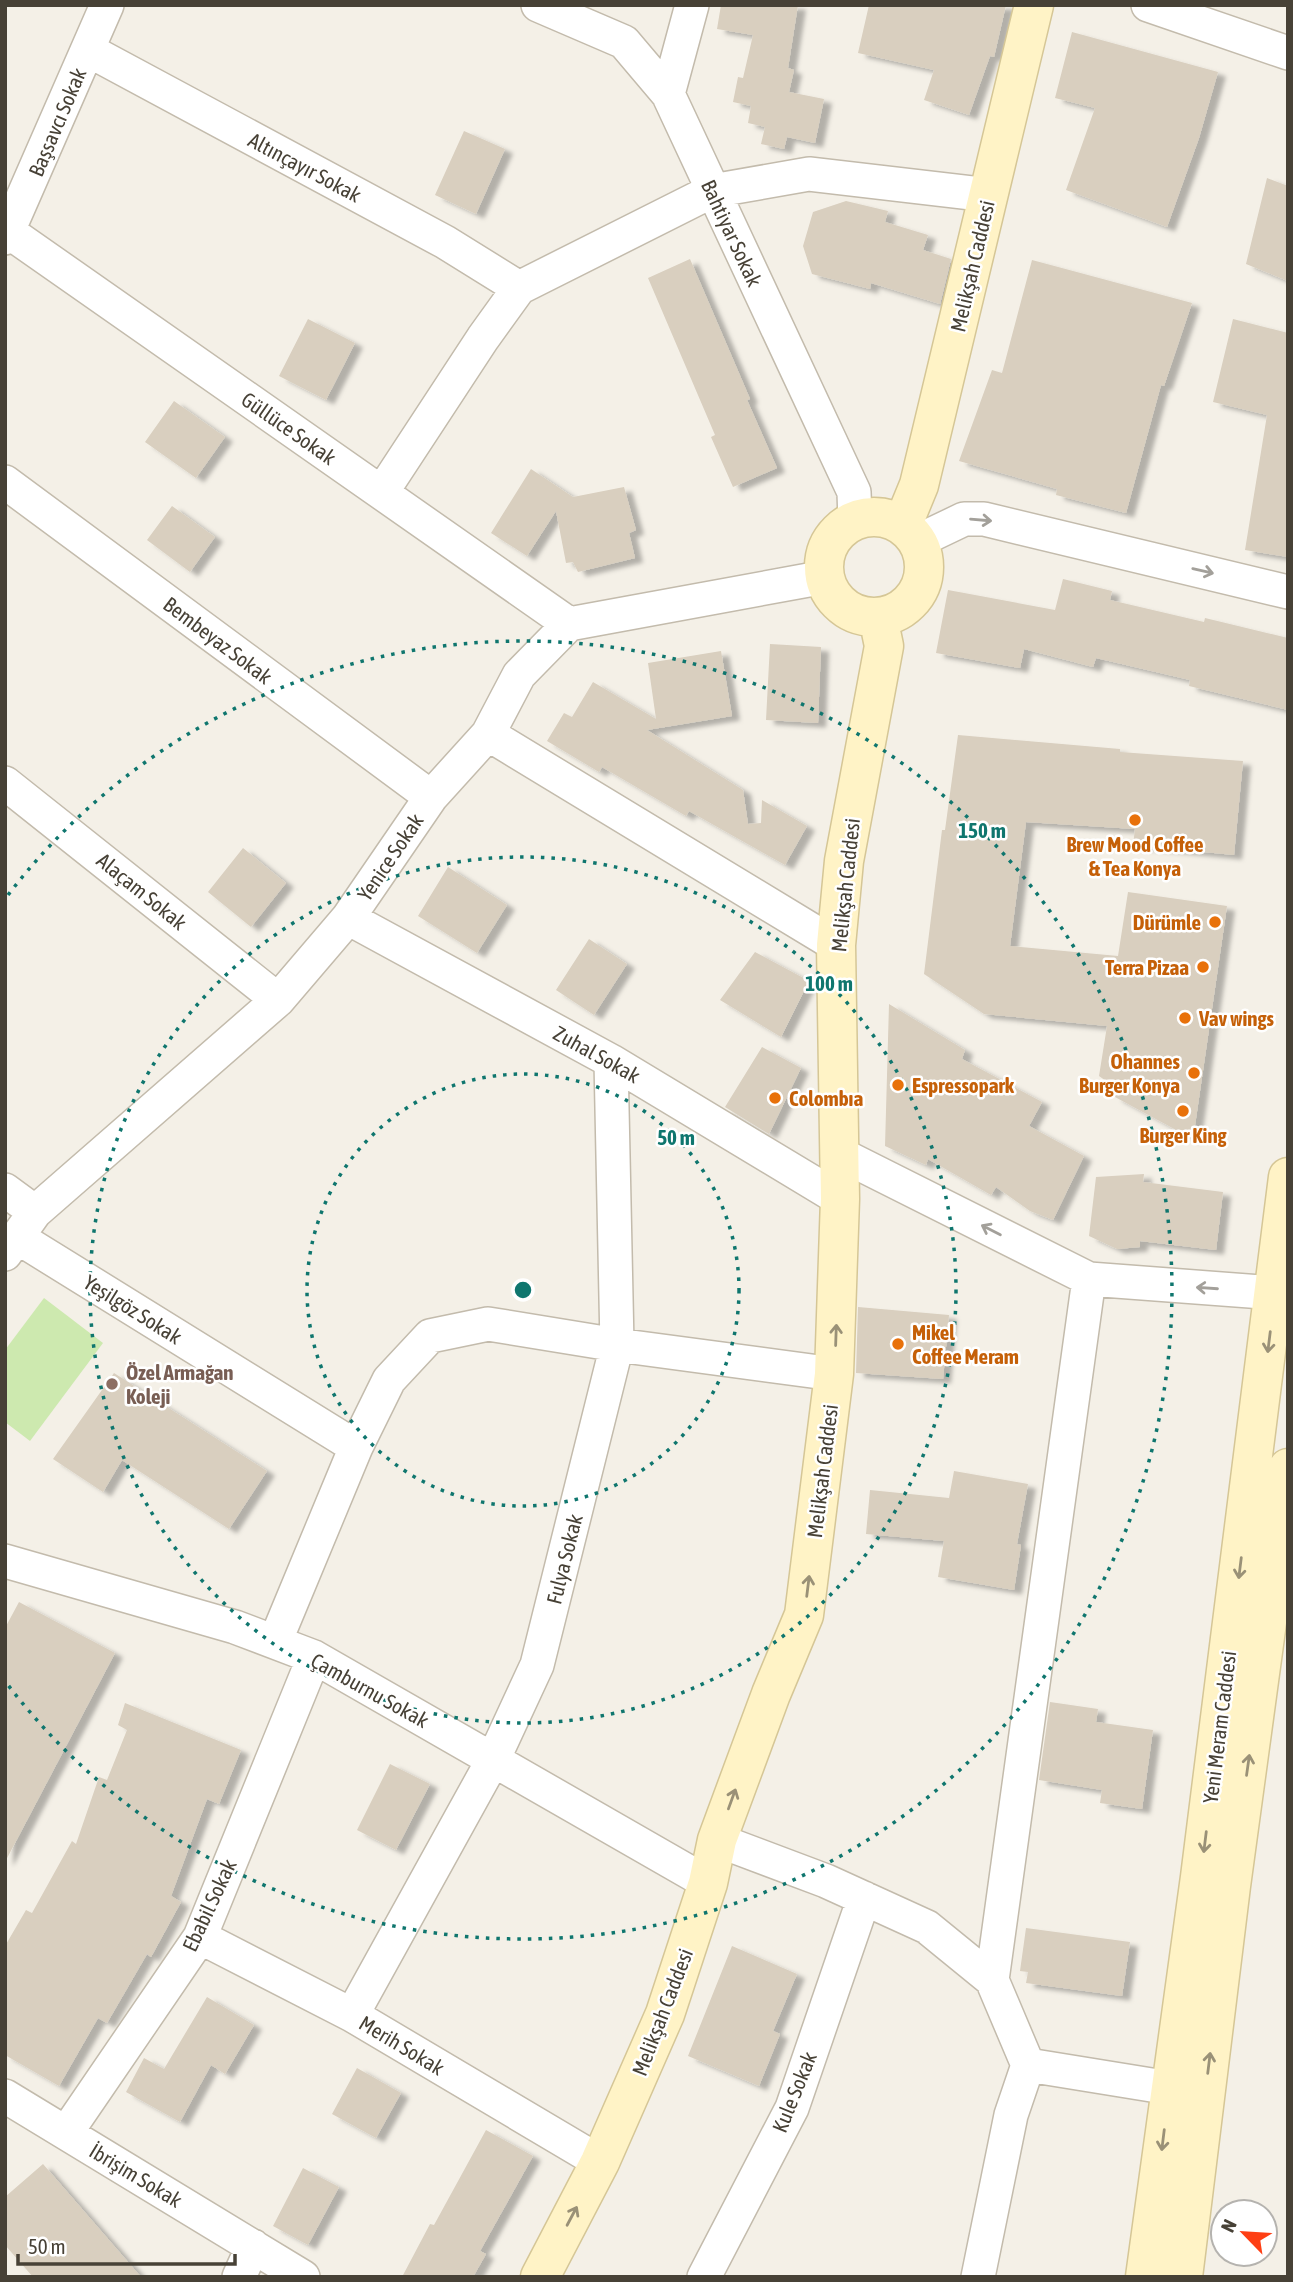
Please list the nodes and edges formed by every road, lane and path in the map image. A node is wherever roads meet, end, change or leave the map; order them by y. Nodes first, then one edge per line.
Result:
1 (107, 5) edge
2 (538, 5) edge
3 (692, 5) edge
4 (1034, 5) edge
5 (1148, 5) edge
6 (88, 50) junction
7 (1288, 53) edge
8 (667, 94) junction
9 (712, 191) junction
10 (989, 195) junction
11 (7, 235) edge
12 (519, 288) junction
13 (5, 482) edge
14 (382, 492) junction
15 (855, 520) junction
16 (911, 533) junction
17 (825, 577) junction
18 (1288, 592) edge
19 (878, 618) junction
20 (569, 624) junction
21 (488, 734) junction
22 (5, 783) edge
23 (431, 797) junction
24 (348, 918) junction
25 (836, 945) junction
26 (278, 1000) junction
27 (611, 1061) junction
28 (840, 1154) junction
29 (1288, 1177) edge
30 (5, 1190) edge
31 (841, 1199) junction
32 (19, 1234) edge
33 (1089, 1279) junction
34 (1275, 1293) junction
35 (617, 1345) junction
36 (834, 1374) junction
37 (356, 1447) junction
38 (1288, 1468) edge
39 (8, 1568) edge
40 (275, 1642) junction
41 (314, 1657) junction
42 (493, 1760) junction
43 (718, 1840) junction
44 (708, 1883) junction
45 (864, 1898) junction
46 (200, 1937) junction
47 (992, 1980) junction
48 (352, 2015) junction
49 (1028, 2065) junction
50 (1170, 2088) junction
51 (5, 2096) edge
52 (66, 2133) junction
53 (600, 2162) junction
54 (253, 2246) junction
55 (239, 2277) edge
56 (303, 2277) edge
57 (540, 2277) edge
58 (704, 2277) edge
59 (978, 2277) edge
60 (1145, 2277) edge
61 (1183, 2277) edge

1 - 6 street, Başsavcı Sokak
2 - 8 street, Bahtiyar Sokak
3 - 8 street
4 - 10 street, Melikşah Caddesi
5 - 7 street
6 - 11 street, Başsavcı Sokak
6 - 12 street, Altınçayır Sokak
8 - 9 street, Bahtiyar Sokak
9 - 10 street
9 - 12 street
9 - 15 street, Bahtiyar Sokak
10 - 16 street, Melikşah Caddesi
11 - 14 street, Güllüce Sokak
12 - 14 street
13 - 23 street, Bembeyaz Sokak
14 - 20 street, Güllüce Sokak
15 - 16 street
15 - 17 street
16 -> 18 street
16 - 19 street
17 - 19 street
17 - 20 street
19 - 25 street, Melikşah Caddesi
20 - 21 street, Yenice Sokak
21 - 23 street, Yenice Sokak
21 - 25 street
22 - 26 street, Alaçam Sokak
23 - 24 street, Yenice Sokak
24 - 26 street, Yenice Sokak
24 - 27 street, Zuhal Sokak
25 - 28 street, Melikşah Caddesi
26 - 32 street, Yenice Sokak
27 - 31 street, Zuhal Sokak
27 - 35 street, Fulya Sokak
28 - 31 street, Melikşah Caddesi
33 -> 28 street
29 - 34 street, Yeni Meram Caddesi
30 - 32 street, Yeşilgöz Sokak
36 -> 31 street, Melikşah Caddesi
32 - 37 street, Yeşilgöz Sokak
34 -> 33 street
33 - 47 street
34 -> 50 street, Yeni Meram Caddesi
35 - 36 street
35 - 37 street
35 - 42 street, Fulya Sokak
43 -> 36 street, Melikşah Caddesi
37 - 40 street
61 -> 38 street, Yeni Meram Caddesi
39 - 40 street, Çamburnu Sokak
40 - 41 street, Çamburnu Sokak
41 - 42 street, Çamburnu Sokak
41 - 46 street, Ebabil Sokak
42 - 44 street, Çamburnu Sokak
42 - 48 street, Fulya Sokak
43 - 44 street, Melikşah Caddesi
43 - 45 street
44 - 53 street, Melikşah Caddesi
45 - 47 street
45 - 58 street, Kule Sokak
46 - 48 street, Merih Sokak
46 - 52 street, Ebabil Sokak
47 - 49 street
48 - 53 street, Merih Sokak
49 - 50 street
49 - 59 street
50 -> 60 street, Yeni Meram Caddesi
51 - 52 street, İbrişim Sokak
52 - 54 street, İbrişim Sokak
57 -> 53 street, Melikşah Caddesi
54 - 55 street
54 - 56 street, İbrişim Sokak

